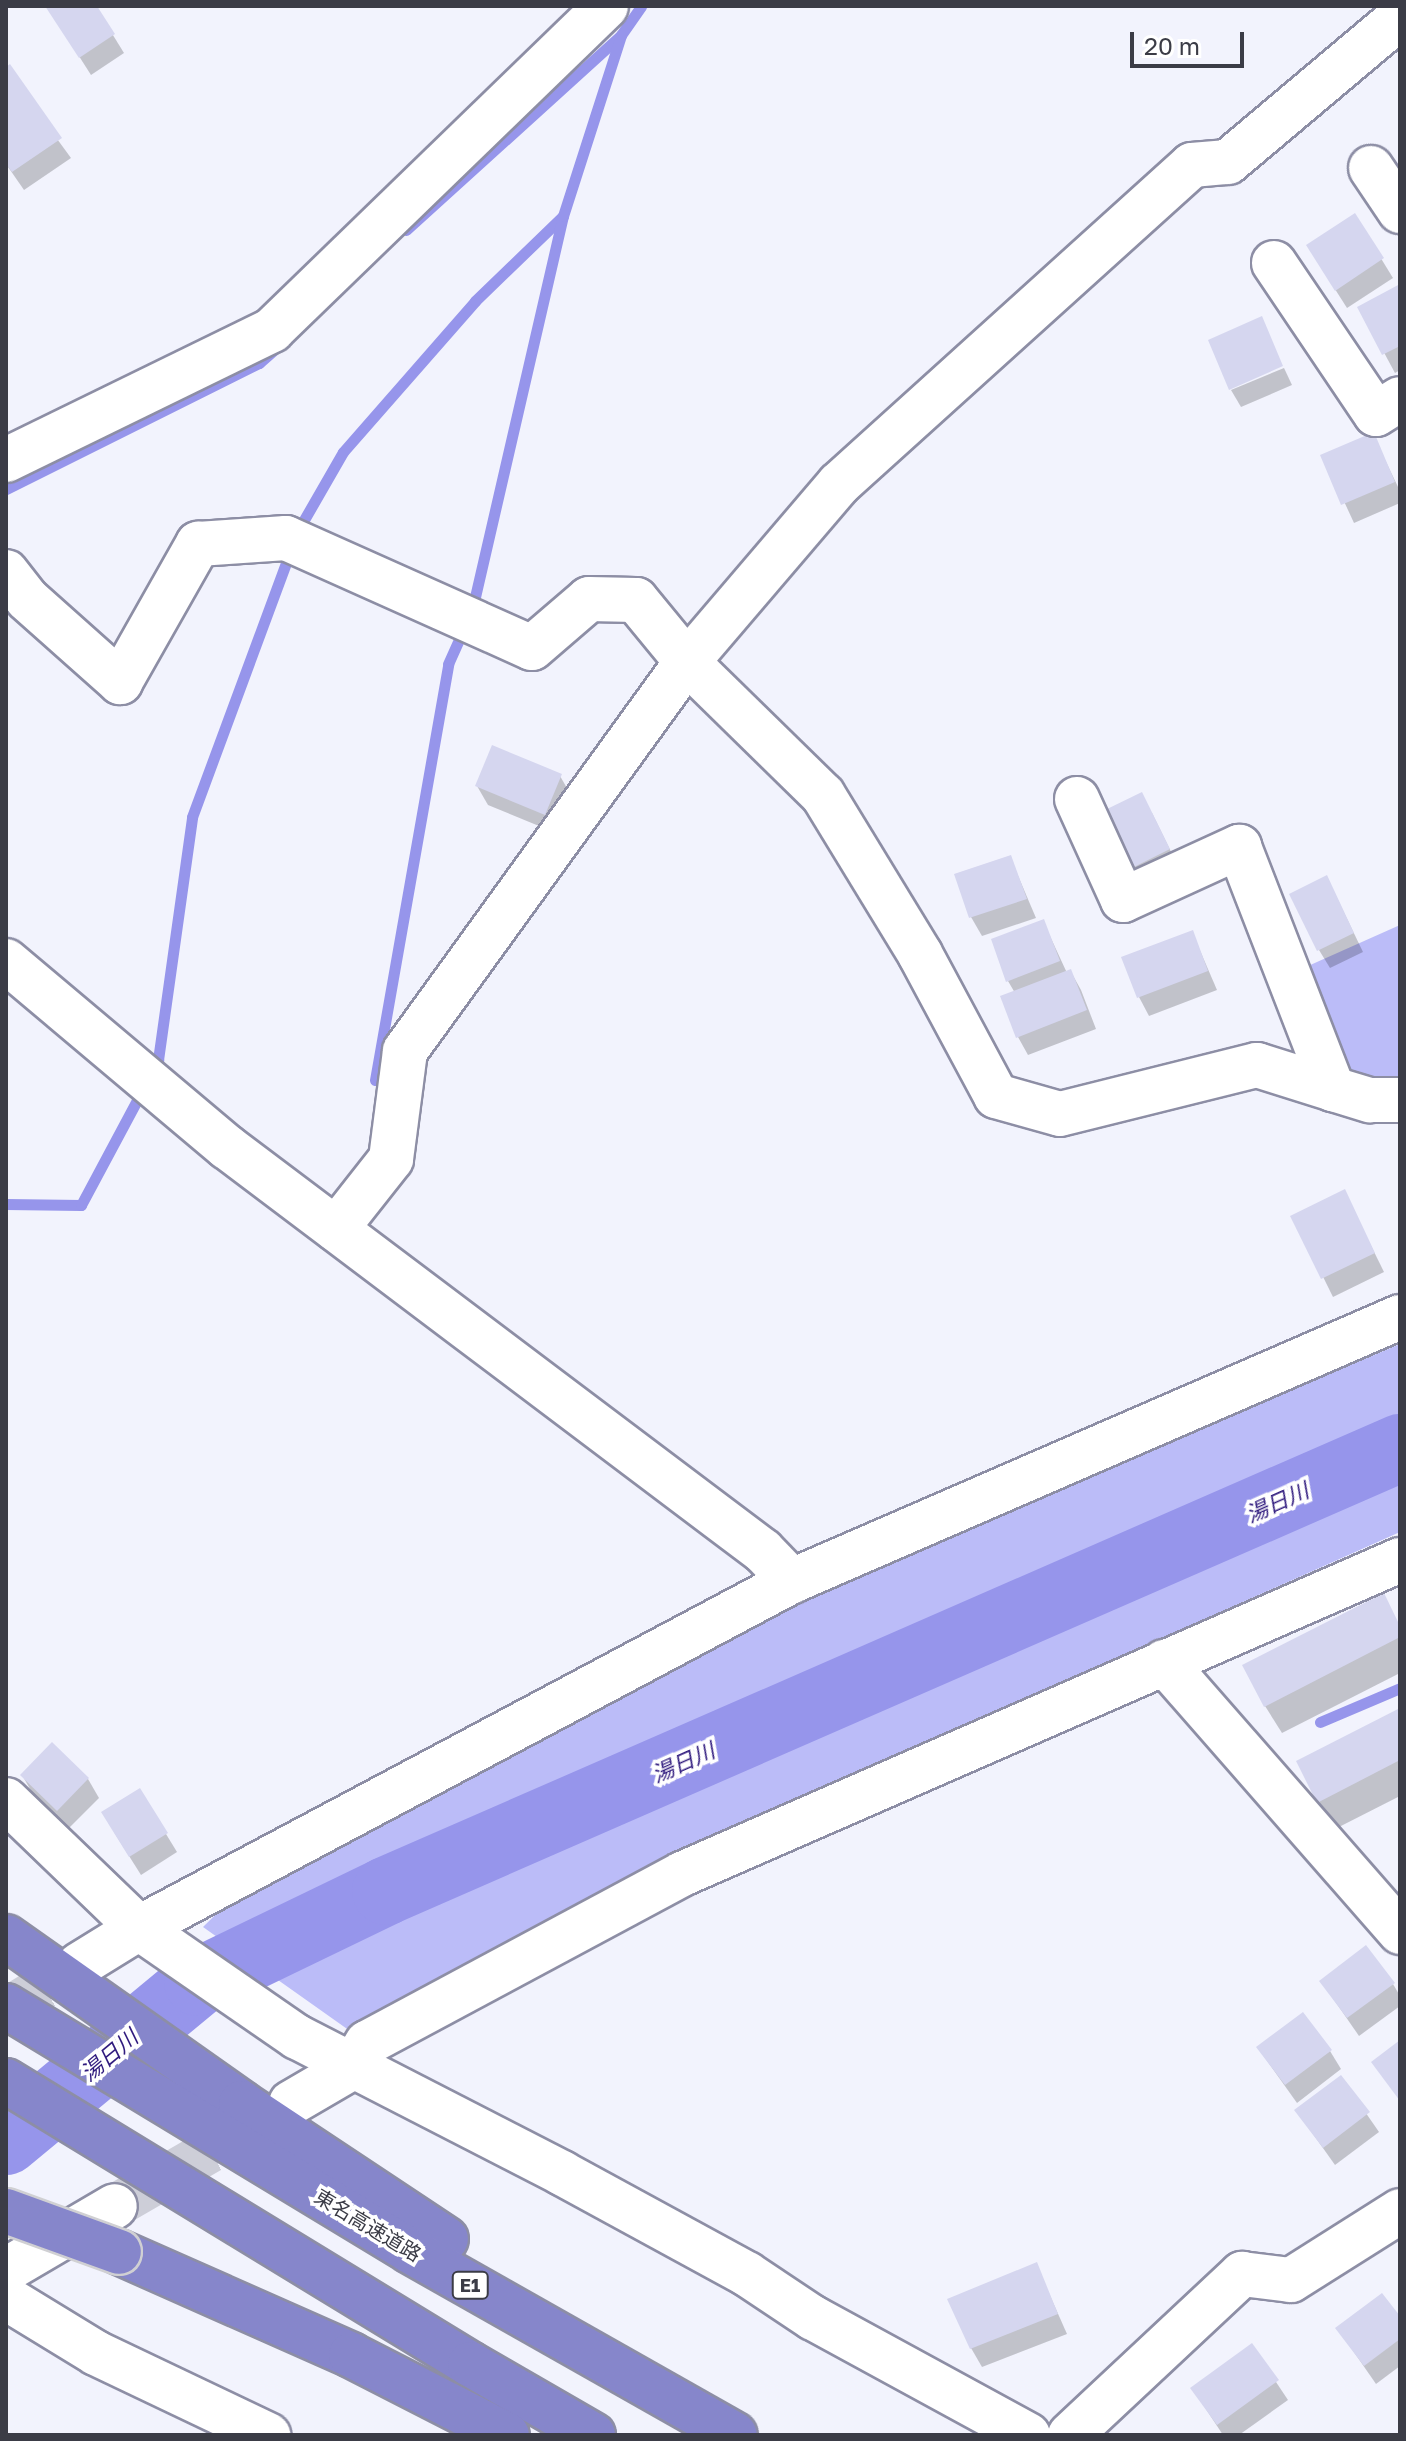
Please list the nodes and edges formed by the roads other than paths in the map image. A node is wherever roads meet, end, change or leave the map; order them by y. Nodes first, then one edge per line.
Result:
1 (606, 6) edge
2 (1400, 17) edge
3 (1371, 168) dead end
4 (1400, 211) edge
5 (1274, 263) dead end
6 (1400, 399) edge
7 (6, 460) edge
8 (6, 572) edge
9 (687, 662) junction
10 (1077, 799) dead end
11 (6, 961) edge
12 (1333, 1089) junction
13 (1400, 1100) edge
14 (336, 1229) junction
15 (1400, 1317) edge
16 (1400, 1560) edge
17 (792, 1581) junction
18 (1164, 1662) junction
19 (6, 1800) edge
20 (1400, 1932) edge
21 (147, 1934) junction
22 (6, 1937) edge
23 (80, 1978) junction
24 (16, 2013) edge
25 (351, 2068) junction
26 (6, 2081) edge
27 (291, 2103) tunnel mouth
28 (225, 2115) junction
29 (115, 2206) tunnel mouth
30 (6, 2211) edge
31 (1400, 2211) edge
32 (6, 2270) edge
33 (6, 2298) edge
34 (268, 2435) edge
35 (507, 2435) edge
36 (593, 2435) edge
37 (735, 2435) edge
38 (1028, 2435) edge
39 (1070, 2435) edge

1 - 7 street
2 - 9 street
3 - 4 street
5 - 6 street
8 - 9 street
9 - 12 street
9 - 14 street
10 - 12 street
11 - 14 street
12 - 13 street
14 - 17 street
15 - 17 street
16 - 18 street
17 - 21 street
18 - 20 street
18 - 25 street
19 - 21 street
21 - 23 street
21 - 25 street
22 - 23 highway
23 - 28 highway
24 - 28 highway, 東名高速道路 / E1
25 - 27 street
25 - 38 street
26 - 36 highway
28 - 37 highway, 東名高速道路 / E1
29 - 32 street
30 - 35 highway, bridge
31 - 39 street
33 - 34 street

